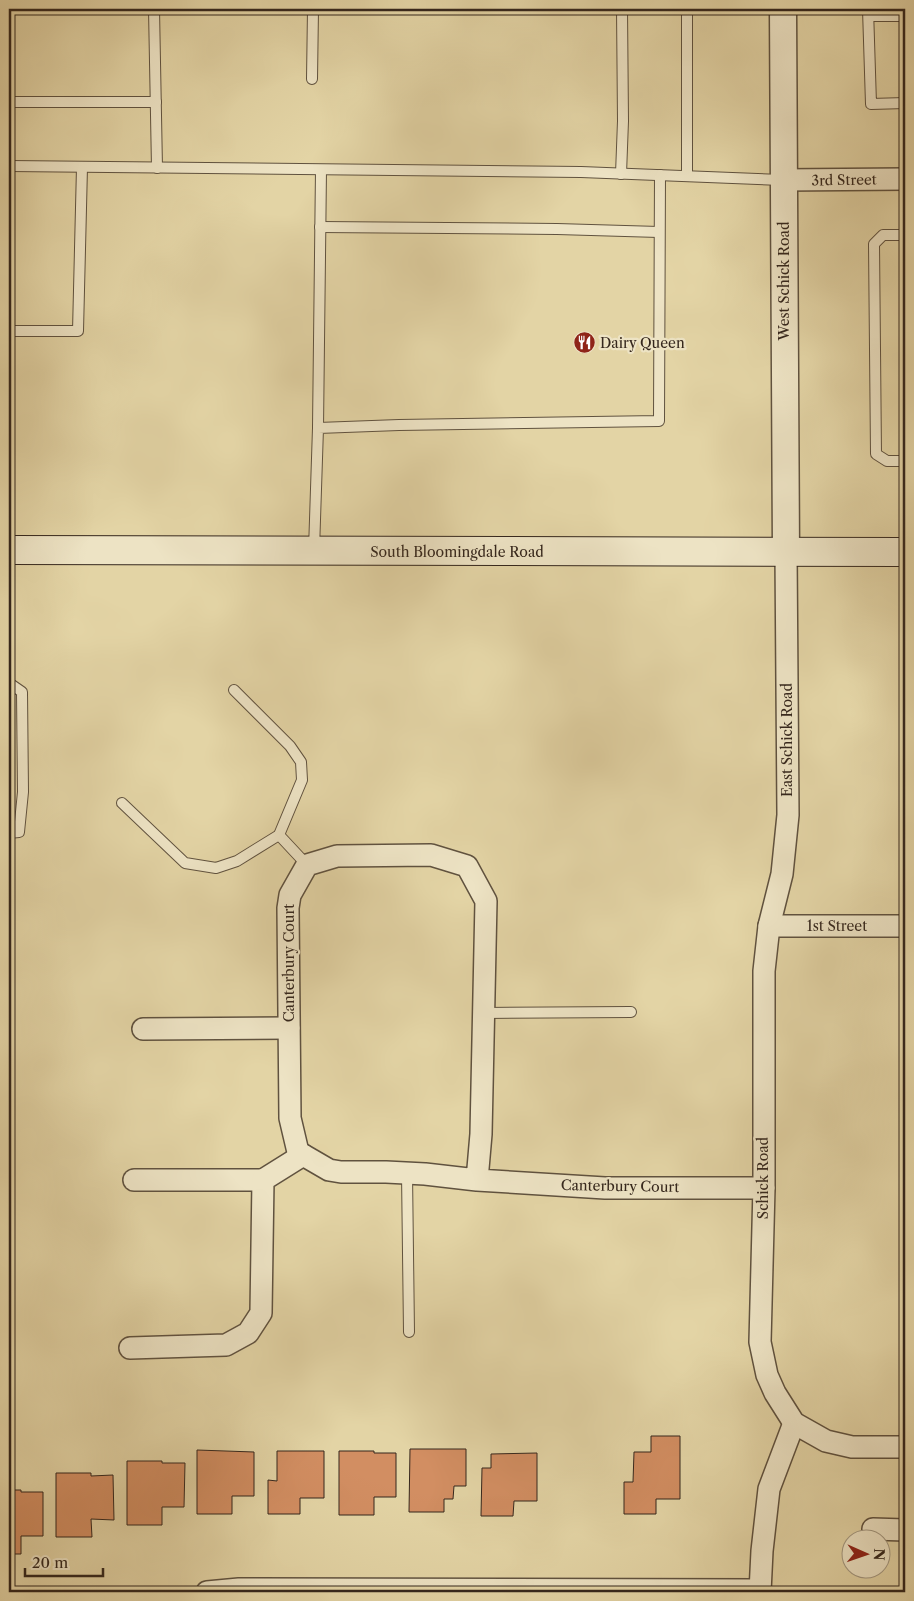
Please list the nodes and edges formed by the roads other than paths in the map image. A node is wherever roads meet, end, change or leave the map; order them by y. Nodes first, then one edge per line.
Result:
1 (154, 9) edge
2 (313, 9) edge
3 (622, 9) edge
4 (687, 9) edge
5 (782, 9) edge
6 (868, 12) edge
7 (905, 16) edge
8 (312, 79) dead end
9 (9, 102) edge
10 (156, 102) junction
11 (905, 103) edge
12 (9, 166) edge
13 (82, 167) junction
14 (157, 168) junction
15 (321, 170) junction
16 (621, 174) junction
17 (660, 175) junction
18 (687, 176) junction
19 (905, 179) edge
20 (784, 180) junction
21 (320, 228) junction
22 (660, 232) junction
23 (905, 235) edge
24 (9, 331) edge
25 (318, 428) junction
26 (905, 461) edge
27 (9, 550) edge
28 (314, 551) junction
29 (905, 552) edge
30 (786, 553) junction
31 (9, 683) edge
32 (234, 690) dead end
33 (122, 803) dead end
34 (14, 832) edge
35 (280, 834) junction
36 (307, 865) junction
37 (770, 926) junction
38 (905, 926) edge
39 (631, 1012) dead end
40 (484, 1013) junction
41 (289, 1028) junction
42 (143, 1029) dead end
43 (303, 1155) junction
44 (408, 1173) junction
45 (134, 1180) dead end
46 (263, 1180) junction
47 (477, 1180) junction
48 (764, 1188) junction
49 (409, 1332) dead end
50 (130, 1348) dead end
51 (794, 1423) junction
52 (905, 1447) edge
53 (892, 1530) edge
54 (905, 1530) edge
55 (400, 1590) edge
56 (760, 1591) edge
57 (207, 1592) edge

1 - 10 lane
2 - 8 lane
3 - 16 lane
4 - 18 lane
5 - 20 street, West Schick Road
6 - 7 lane
6 - 11 lane
9 - 10 lane
10 - 14 lane
12 - 13 lane
13 - 14 lane
13 - 24 lane
14 - 15 lane
15 - 16 lane
15 - 21 lane
16 - 17 lane
17 - 18 lane
17 - 22 lane
18 - 20 lane
19 - 20 street, 3rd Street
20 - 30 street, West Schick Road
21 - 22 lane
21 - 25 lane
22 - 25 lane
23 - 26 lane
25 - 28 lane
27 - 28 main road, South Bloomingdale Road
28 - 30 main road, South Bloomingdale Road
29 - 30 main road, South Bloomingdale Road
30 - 37 street, East Schick Road
31 - 34 lane
32 - 35 lane
33 - 35 lane
35 - 36 lane
36 - 40 street
36 - 41 street, Canterbury Court
37 - 38 street, 1st Street
37 - 48 street, Schick Road
39 - 40 lane
40 - 47 street
41 - 42 street
41 - 43 street, Canterbury Court
43 - 44 street, Canterbury Court
43 - 46 street
44 - 47 street, Canterbury Court
44 - 49 lane
45 - 46 street
46 - 50 street
47 - 48 street, Canterbury Court
48 - 51 street, Schick Road
51 - 52 street
51 - 56 street
53 - 54 street
55 - 56 street
55 - 57 street

